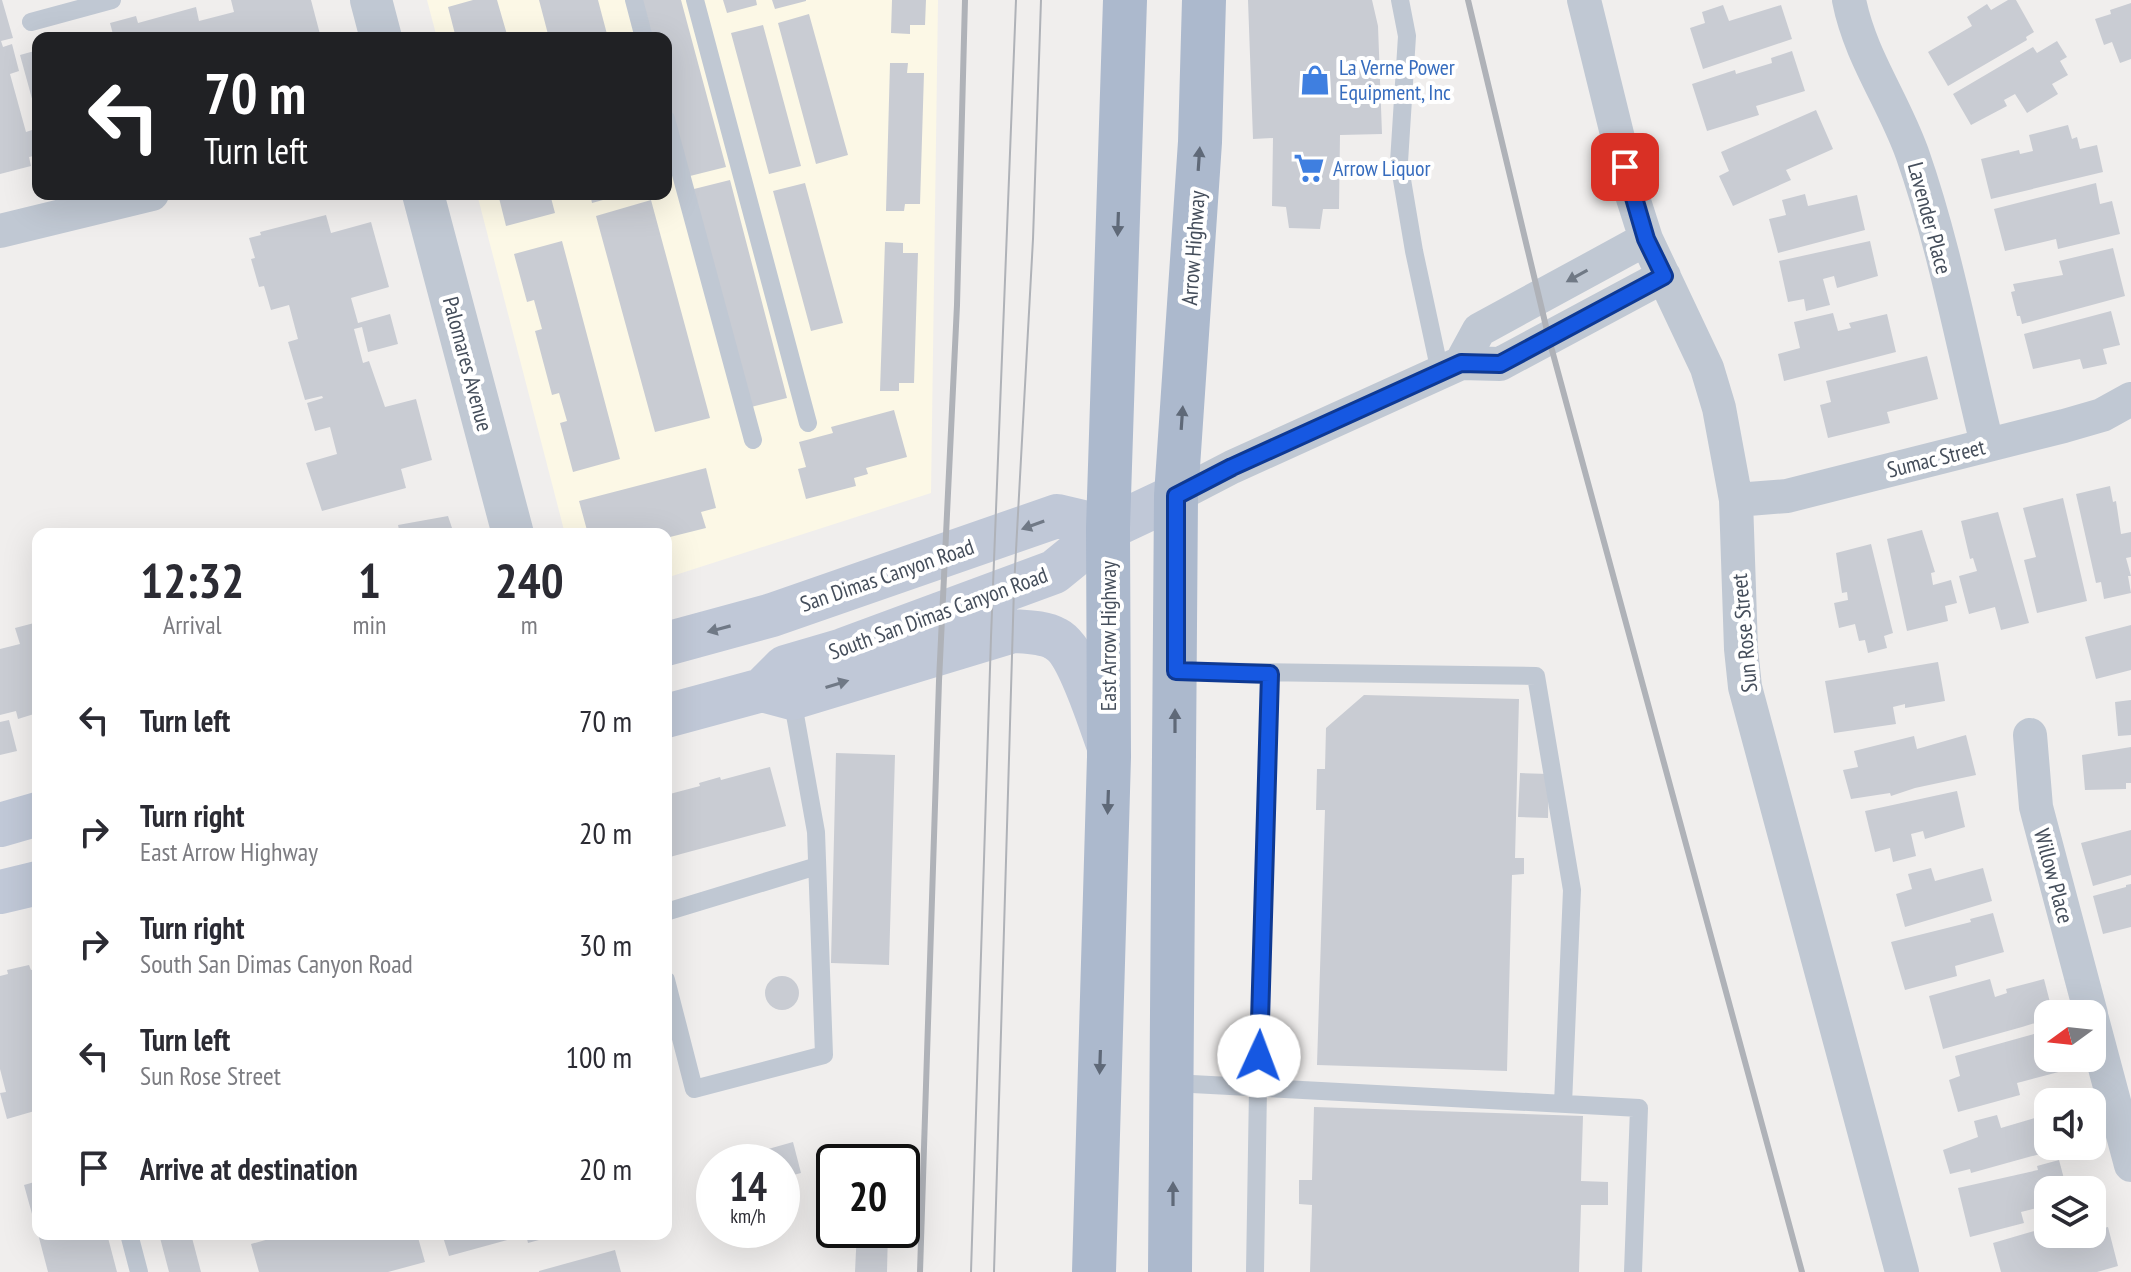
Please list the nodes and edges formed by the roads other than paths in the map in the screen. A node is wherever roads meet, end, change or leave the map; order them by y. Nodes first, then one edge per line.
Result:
1 (112, 0) edge
2 (371, 0) edge
3 (634, 0) edge
4 (695, 0) edge
5 (1125, 0) edge
6 (1204, 0) edge
7 (1400, 0) edge
8 (1584, 0) edge
9 (1849, 0) edge
10 (31, 22) dead end
11 (379, 32) edge
12 (642, 32) edge
13 (672, 141) edge
14 (127, 200) edge
15 (425, 200) edge
16 (0, 231) edge
17 (1646, 239) junction
18 (1664, 276) junction
19 (1450, 367) junction
20 (2131, 399) edge
21 (808, 423) dead end
22 (753, 440) dead end
23 (1987, 444) junction
24 (1176, 496) junction
25 (1736, 500) junction
26 (511, 528) edge
27 (1108, 528) junction
28 (672, 642) edge
29 (1176, 671) junction
30 (1270, 674) junction
31 (777, 694) junction
32 (672, 715) edge
33 (2030, 735) dead end
34 (1109, 745) junction
35 (32, 816) edge
36 (0, 825) edge
37 (817, 866) junction
38 (672, 910) edge
39 (2087, 1000) edge
40 (672, 1003) edge
41 (2106, 1072) edge
42 (1173, 1083) junction
43 (1258, 1088) junction
44 (1563, 1104) junction
45 (2131, 1165) edge
46 (131, 1240) edge
47 (139, 1272) edge
48 (1094, 1272) edge
49 (1170, 1272) edge
50 (1255, 1272) edge
51 (1633, 1272) edge
52 (1902, 1272) edge

1 - 10 lane
2 - 11 street
3 - 12 lane
4 - 21 lane
5 -> 27 main road, East Arrow Highway
24 -> 6 main road, Arrow Highway
7 - 19 lane
8 - 17 street, Sun Rose Street
9 - 23 street, Lavender Place
13 - 22 lane
14 - 16 street
15 - 26 street, Palomares Avenue
17 - 18 street, Sun Rose Street
17 -> 19 street
18 - 19 street, South San Dimas Canyon Road
18 - 25 street, Sun Rose Street
19 - 24 street, South San Dimas Canyon Road
20 - 23 street, Sumac Street
23 - 25 street, Sumac Street
24 - 27 main road, South San Dimas Canyon Road
24 - 29 main road
25 - 52 street, Sun Rose Street
27 -> 28 main road, San Dimas Canyon Road
27 - 31 main road, South San Dimas Canyon Road
27 - 34 main road, East Arrow Highway
29 - 30 lane
42 -> 29 main road
30 - 43 lane
30 - 44 lane
31 - 32 main road, South San Dimas Canyon Road
31 -> 34 main road
31 - 37 lane
33 - 39 street, Willow Place
34 -> 48 main road, East Arrow Highway
35 - 36 main road
37 - 38 lane
37 - 40 lane
41 - 45 street, Willow Place
42 - 43 lane
49 -> 42 main road
43 - 44 lane
43 - 50 lane
44 - 51 lane
46 - 47 lane

